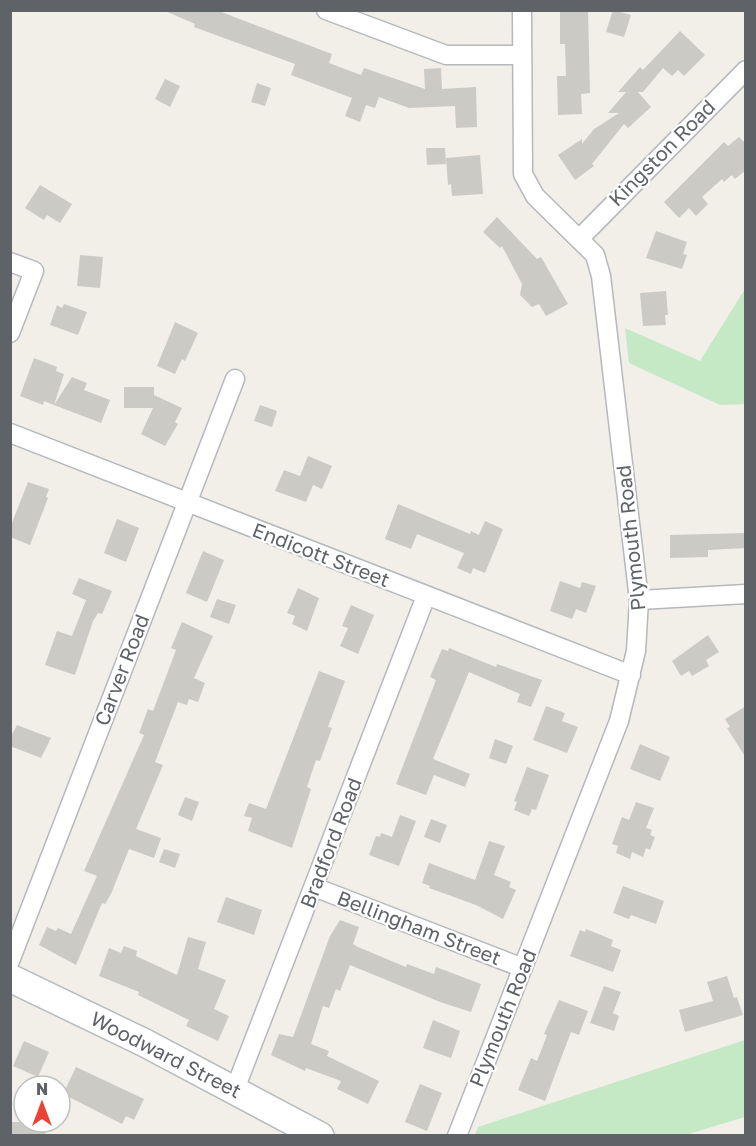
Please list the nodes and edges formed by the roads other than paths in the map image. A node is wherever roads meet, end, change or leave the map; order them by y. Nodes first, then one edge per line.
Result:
1 (326, 10) edge
2 (522, 10) edge
3 (522, 55) junction
4 (746, 70) edge
5 (580, 237) junction
6 (10, 261) edge
7 (10, 333) edge
8 (235, 379) dead end
9 (10, 433) edge
10 (187, 503) junction
11 (746, 594) edge
12 (426, 596) junction
13 (639, 600) junction
14 (631, 675) junction
15 (314, 887) junction
16 (10, 961) edge
17 (523, 968) junction
18 (10, 978) edge
19 (235, 1089) junction
20 (320, 1136) edge
21 (457, 1136) edge

1 - 3 street
2 - 3 street, Plymouth Road
3 - 5 street, Plymouth Road
4 - 5 street, Kingston Road
5 - 13 street, Plymouth Road
6 - 7 street
8 - 10 street, Carver Road
9 - 10 street, Endicott Street
10 - 12 street, Endicott Street
10 - 16 street, Carver Road
11 - 13 street
12 - 14 street, Endicott Street
12 - 15 street, Bradford Road
13 - 14 street, Plymouth Road
14 - 17 street, Plymouth Road
15 - 17 street, Bellingham Street
15 - 19 street, Bradford Road
17 - 21 street, Plymouth Road
18 - 19 street, Woodward Street
19 - 20 street, Woodward Street

